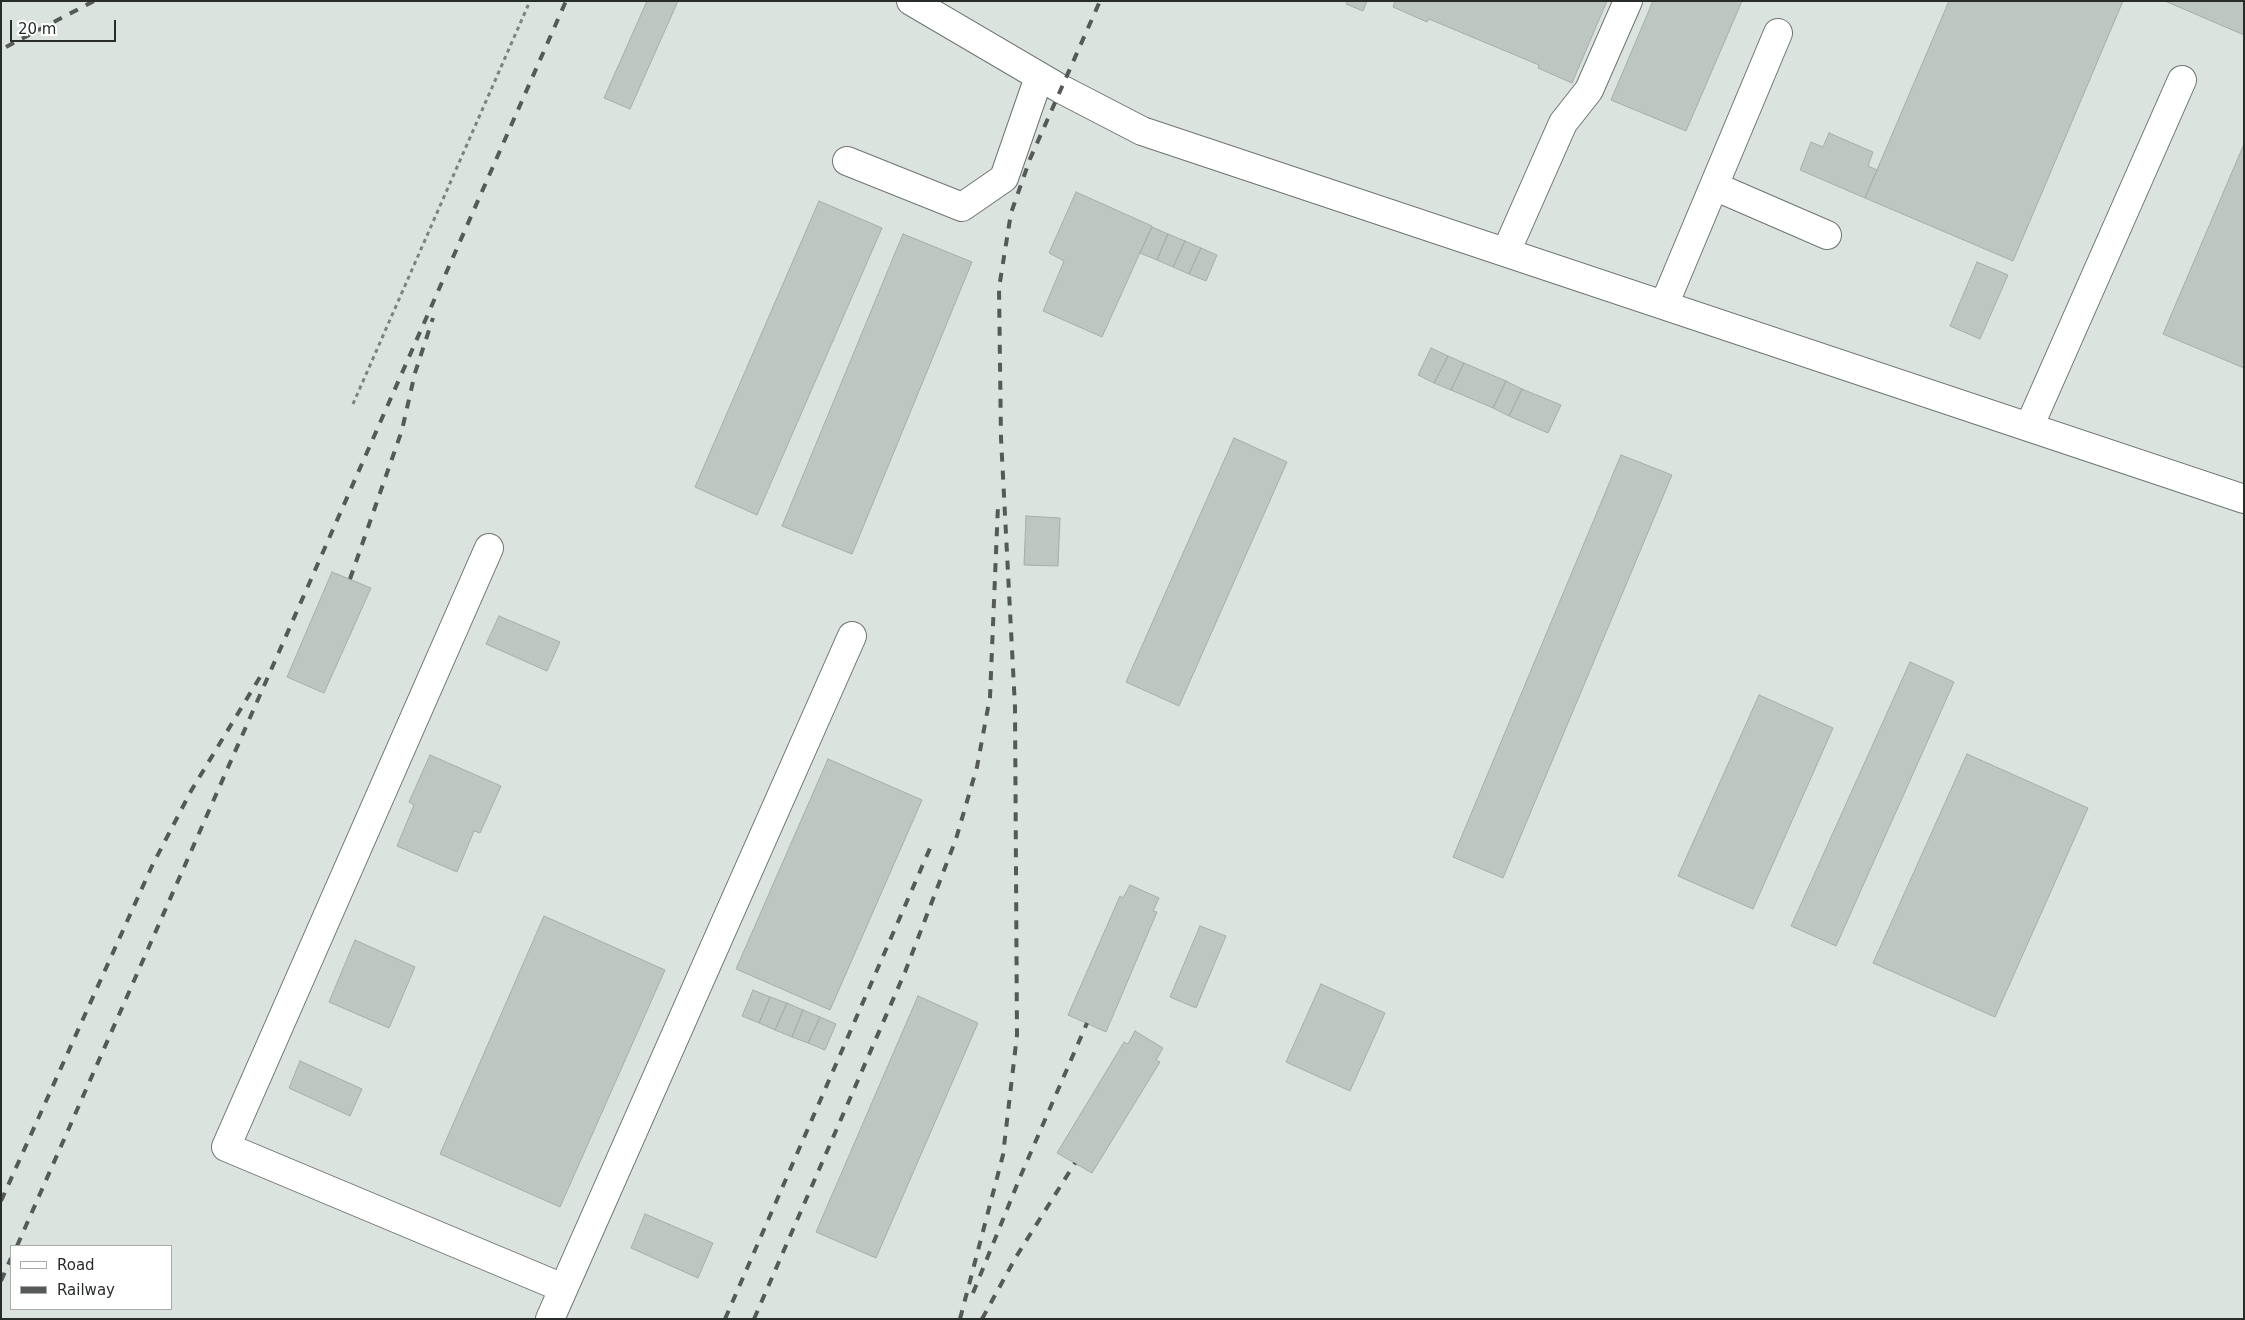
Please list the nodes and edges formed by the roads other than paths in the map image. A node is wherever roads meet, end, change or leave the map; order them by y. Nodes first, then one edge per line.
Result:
1 (911, 1) edge
2 (1628, 1) edge
3 (1778, 33) dead end
4 (1039, 77) junction
5 (2182, 80) dead end
6 (847, 161) dead end
7 (1714, 186) junction
8 (1827, 235) dead end
9 (1506, 252) junction
10 (1664, 305) junction
11 (2029, 427) junction
12 (2244, 499) edge
13 (489, 548) dead end
14 (852, 636) dead end
15 (563, 1288) junction
16 (550, 1319) edge

1 - 4 lane
2 - 9 lane
3 - 7 lane
4 - 6 lane
4 - 9 lane
5 - 11 lane
7 - 8 lane
7 - 10 lane
9 - 10 lane
10 - 11 lane
11 - 12 lane
13 - 15 lane
14 - 15 lane
15 - 16 lane

